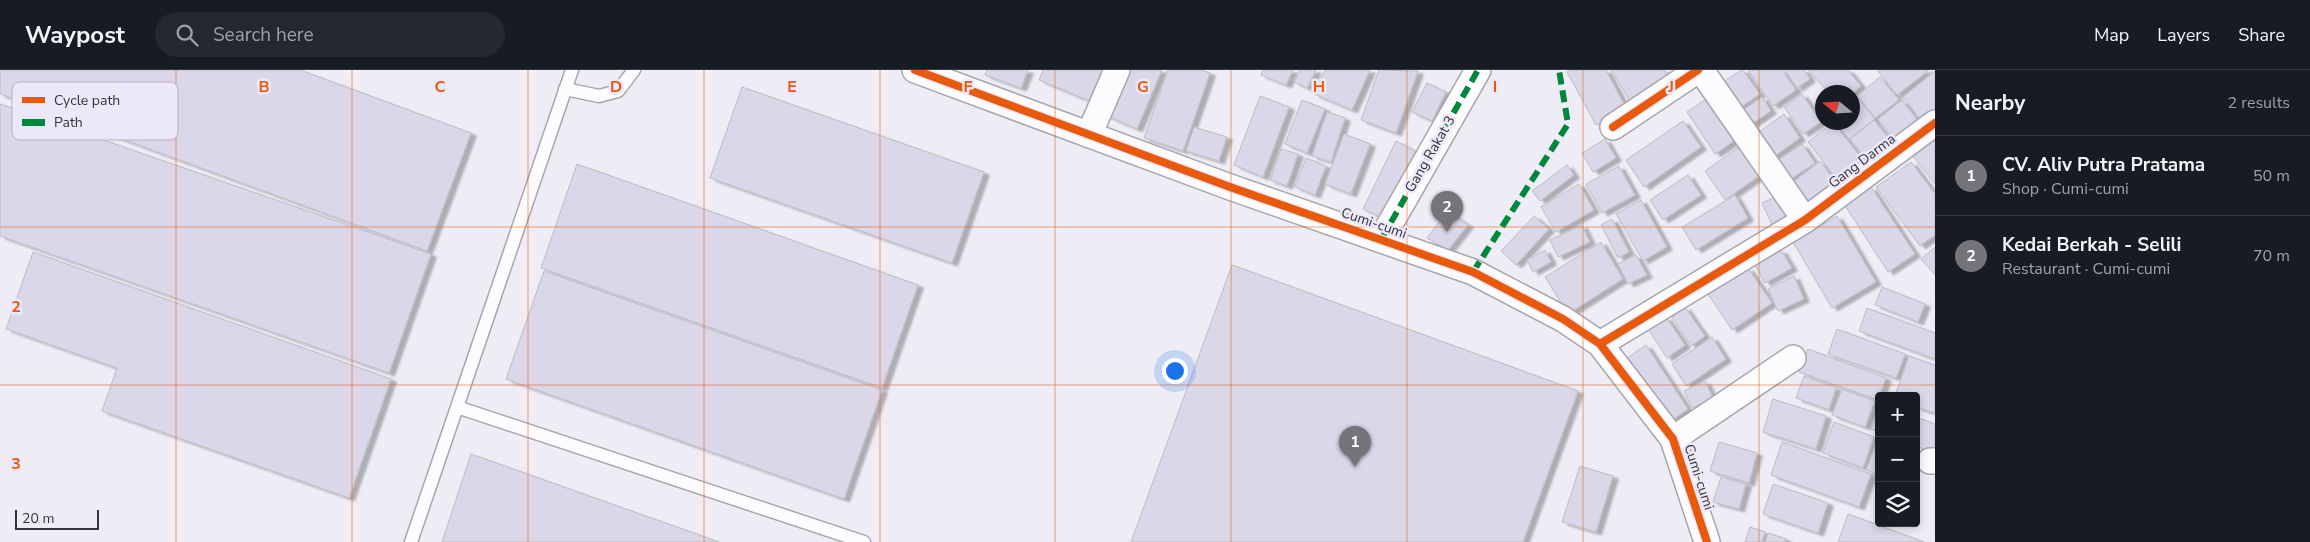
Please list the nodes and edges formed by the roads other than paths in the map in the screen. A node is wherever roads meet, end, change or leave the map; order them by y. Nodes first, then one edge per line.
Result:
1 (572, 70) edge
2 (634, 70) edge
3 (915, 70) edge
4 (1117, 70) edge
5 (1478, 70) edge
6 (1699, 70) edge
7 (565, 89) junction
8 (1935, 123) edge
9 (1614, 127) dead end
10 (1089, 135) junction
11 (1805, 220) junction
12 (1382, 238) junction
13 (1600, 344) junction
14 (1793, 358) dead end
15 (457, 406) junction
16 (1673, 439) junction
17 (411, 542) edge
18 (864, 542) edge
19 (1707, 542) edge

1 - 7 lane
2 - 7 lane
3 - 10 street, Cumi-cumi
4 - 10 street
5 - 12 street, Gang Rakat 3
6 - 9 street
6 - 11 street
7 - 15 lane
8 - 11 street, Gang Darma
10 - 12 street, Cumi-cumi
11 - 13 street, Gang Darma
12 - 13 street, Cumi-cumi
13 - 16 street, Cumi-cumi
14 - 16 street
15 - 17 lane
15 - 18 lane
16 - 19 street, Cumi-cumi

